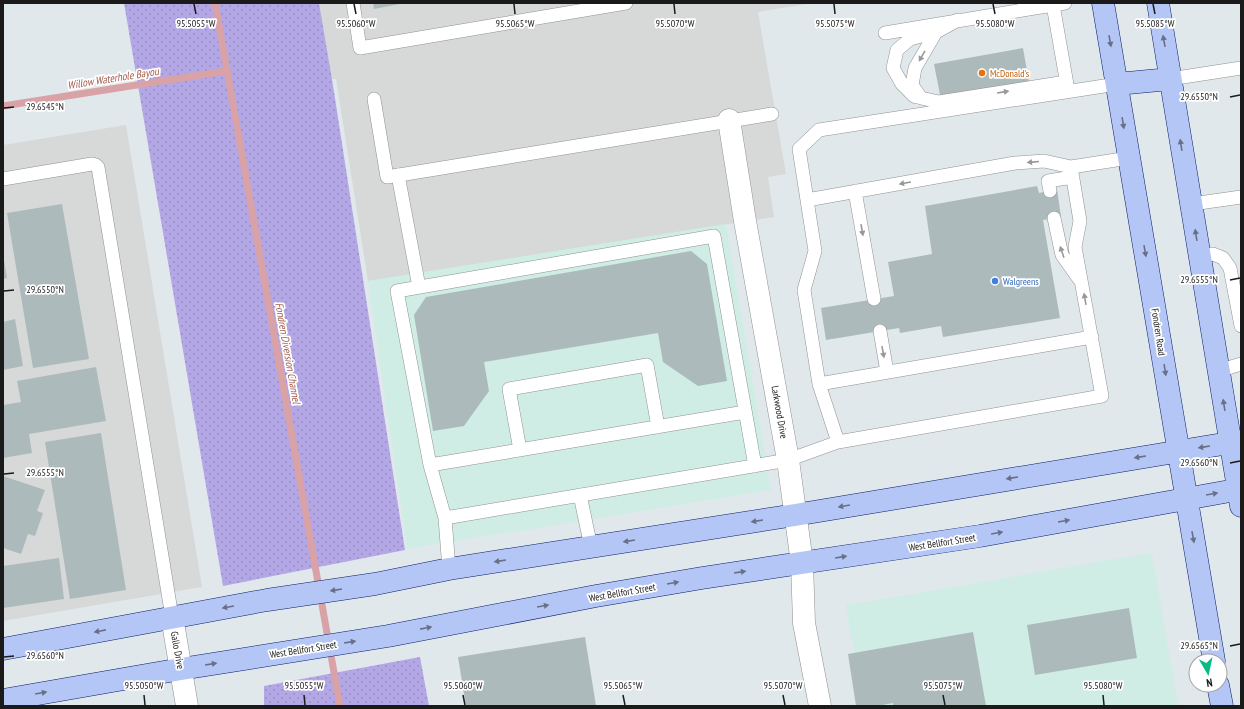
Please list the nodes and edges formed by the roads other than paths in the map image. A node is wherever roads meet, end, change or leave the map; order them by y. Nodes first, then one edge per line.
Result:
1 (353, 3) edge
2 (626, 3) edge
3 (1103, 3) edge
4 (1158, 3) edge
5 (1059, 4) edge
6 (958, 20) junction
7 (936, 32) junction
8 (885, 33) dead end
9 (1241, 68) edge
10 (1170, 78) junction
11 (1117, 84) junction
12 (1067, 87) junction
13 (921, 98) junction
14 (374, 99) dead end
15 (772, 114) dead end
16 (729, 120) junction
17 (1129, 158) junction
18 (1072, 172) junction
19 (398, 175) junction
20 (3, 179) edge
21 (1050, 191) dead end
22 (855, 192) junction
23 (1241, 197) edge
24 (807, 200) junction
25 (1192, 204) junction
26 (1054, 218) dead end
27 (1200, 256) junction
28 (1082, 282) junction
29 (419, 287) junction
30 (874, 299) dead end
31 (1241, 326) edge
32 (880, 331) dead end
33 (1092, 337) junction
34 (1241, 364) edge
35 (1218, 371) junction
36 (887, 372) junction
37 (819, 384) junction
38 (745, 412) junction
39 (658, 427) junction
40 (838, 442) junction
41 (1235, 442) edge
42 (520, 450) junction
43 (1179, 451) junction
44 (788, 460) junction
45 (430, 465) junction
46 (755, 466) junction
47 (580, 495) junction
48 (1240, 495) edge
49 (1187, 498) junction
50 (796, 515) junction
51 (445, 518) junction
52 (591, 547) junction
53 (802, 563) junction
54 (449, 569) junction
55 (172, 617) junction
56 (3, 649) edge
57 (1213, 653) edge
58 (181, 669) junction
59 (1220, 693) edge
60 (3, 700) edge
61 (187, 706) edge
62 (820, 706) edge
63 (1222, 706) edge

1 - 2 lane
3 -> 11 main road, Fondren Road
10 -> 4 main road
5 - 6 lane
5 - 12 lane
6 - 7 lane
6 - 8 lane
7 -> 13 lane
7 - 13 lane
9 - 10 lane
10 - 11 main road
25 -> 10 main road
11 - 12 lane
11 -> 17 main road, Fondren Road
13 -> 12 lane
12 - 24 lane
14 - 19 lane
15 - 16 lane
16 - 19 lane
16 - 44 street, Larkwood Drive
17 - 18 lane
17 -> 43 main road, Fondren Road
18 - 21 lane
18 -> 22 lane
18 - 28 lane
19 - 29 lane
20 - 55 lane
22 - 24 lane
22 -> 30 lane
23 - 25 lane
24 - 37 lane
27 -> 25 main road
28 -> 26 lane
27 - 31 lane
27 - 35 main road
33 -> 28 lane
29 - 38 lane
29 - 45 lane
32 -> 36 lane
33 - 36 lane
33 - 40 lane
34 - 35 lane
41 -> 35 main road
36 - 37 lane
37 - 40 lane
38 - 39 lane
38 - 46 lane
39 - 42 lane
39 - 42 lane
40 - 44 lane
41 -> 43 main road
41 - 48 main road
42 - 45 lane
43 - 49 main road, Fondren Road
43 -> 50 main road
44 - 46 lane
44 - 50 street, Larkwood Drive
45 - 51 lane
46 - 47 lane
47 - 51 lane
47 - 52 lane
49 -> 48 main road, West Bellfort Street
53 -> 49 main road, West Bellfort Street
49 -> 57 main road, Fondren Road
50 -> 52 main road
50 - 53 street, Larkwood Drive
51 - 54 lane
52 -> 54 main road
58 -> 53 main road, West Bellfort Street
53 - 62 street, Larkwood Drive
54 -> 55 main road
55 -> 56 main road
55 - 58 street, Gallo Drive
60 -> 58 main road, West Bellfort Street
58 - 61 street, Gallo Drive
59 - 63 main road

